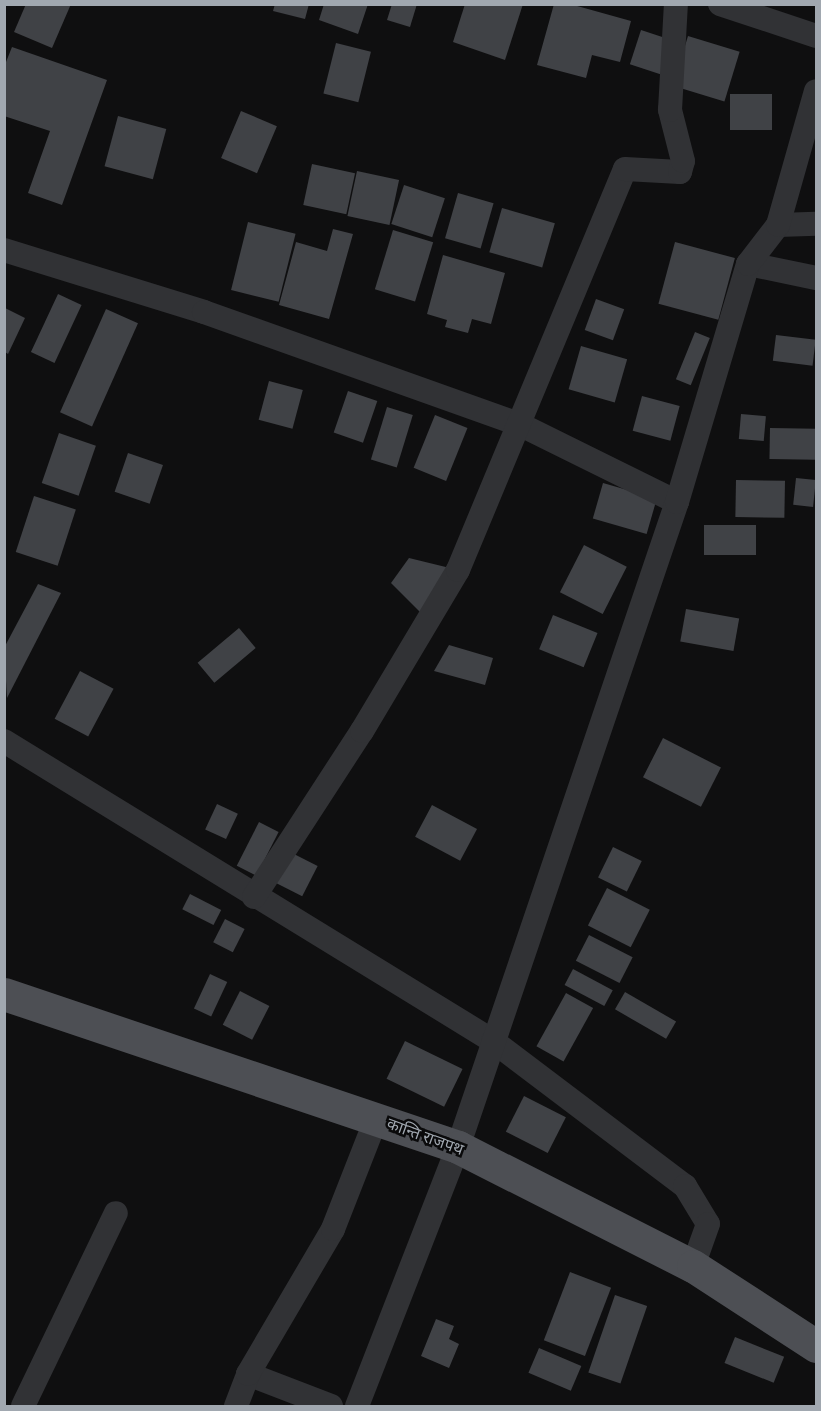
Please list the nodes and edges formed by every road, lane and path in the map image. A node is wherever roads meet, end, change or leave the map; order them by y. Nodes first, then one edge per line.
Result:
1 (676, 4) edge
2 (720, 4) edge
3 (816, 36) edge
4 (816, 91) edge
5 (816, 224) edge
6 (778, 225) junction
7 (4, 250) edge
8 (748, 264) junction
9 (816, 279) edge
10 (519, 424) junction
11 (677, 502) junction
12 (4, 741) edge
13 (254, 897) junction
14 (4, 994) edge
15 (493, 1041) junction
16 (376, 1119) junction
17 (458, 1147) junction
18 (116, 1213) dead end
19 (693, 1266) junction
20 (816, 1346) edge
21 (248, 1374) junction
22 (23, 1407) edge
23 (236, 1407) edge
24 (331, 1407) edge
25 (357, 1407) edge

1 - 10 street
2 - 3 street
4 - 6 street
5 - 6 street
6 - 8 street
7 - 10 street
8 - 9 street
8 - 11 street
10 - 11 street
10 - 13 street
11 - 15 street
12 - 13 street
13 - 15 street
14 - 16 main road, कान्ति राजपथ
15 - 17 street
15 - 19 street
16 - 17 main road, कान्ति राजपथ
16 - 21 street
17 - 19 main road, कान्ति राजपथ
17 - 25 street
18 - 22 street
19 - 20 main road, कान्ति राजपथ
21 - 23 street
21 - 24 street

